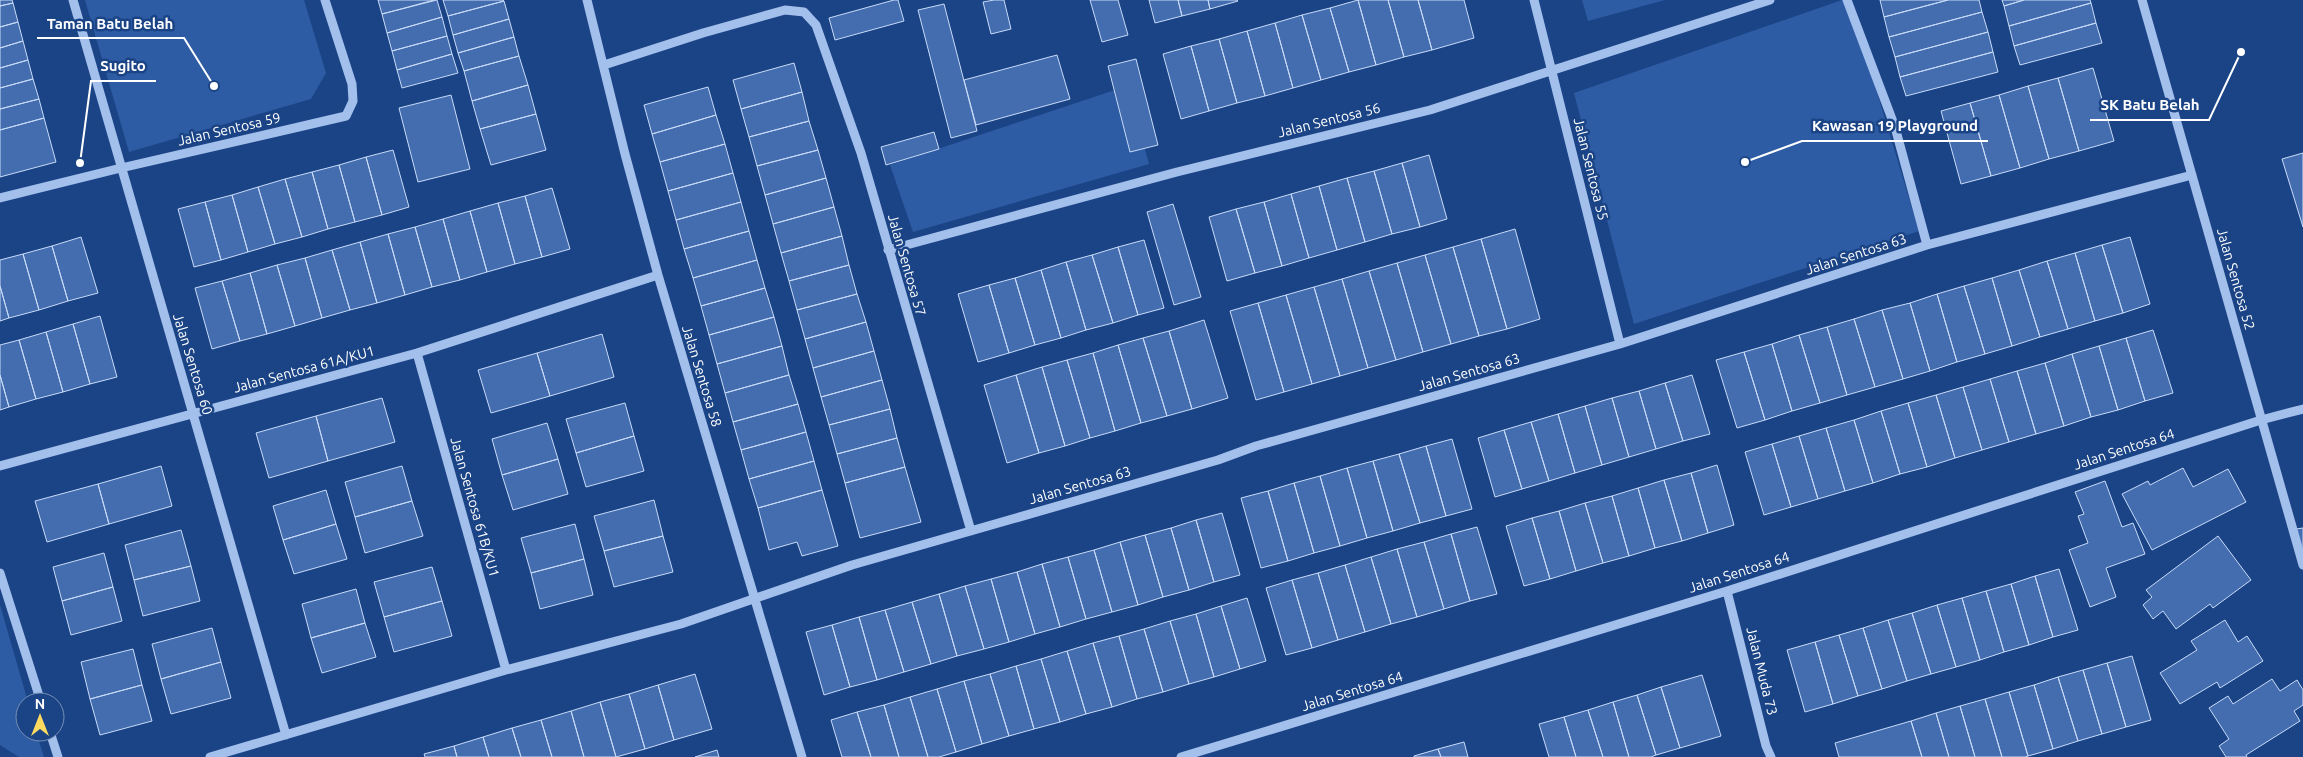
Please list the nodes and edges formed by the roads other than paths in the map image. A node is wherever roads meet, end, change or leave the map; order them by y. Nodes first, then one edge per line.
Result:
1 (73, 0) edge
2 (325, 0) edge
3 (587, 0) edge
4 (1534, 0) edge
5 (1770, 0) edge
6 (1847, 0) edge
7 (2142, 0) edge
8 (604, 64) junction
9 (1551, 69) junction
10 (121, 168) junction
11 (2192, 175) junction
12 (0, 198) edge
13 (1927, 245) junction
14 (888, 250) junction
15 (658, 275) junction
16 (1620, 344) junction
17 (417, 353) junction
18 (2303, 409) edge
19 (193, 413) junction
20 (2262, 420) junction
21 (0, 466) edge
22 (970, 531) junction
23 (2303, 565) edge
24 (0, 573) edge
25 (1728, 591) junction
26 (754, 598) junction
27 (506, 670) junction
28 (38, 692) edge
29 (286, 735) junction
30 (53, 742) edge
31 (58, 757) edge
32 (210, 757) edge
33 (802, 757) edge
34 (1181, 757) edge
35 (1771, 757) edge

1 - 10 street, Jalan Sentosa 60
2 - 10 street, Jalan Sentosa 59
3 - 8 street, Jalan Sentosa 58
4 - 9 street, Jalan Sentosa 55
5 - 9 street, Jalan Sentosa 56
6 - 13 street
7 - 11 street, Jalan Sentosa 52
8 - 14 street, Jalan Sentosa 57
8 - 15 street, Jalan Sentosa 58
9 - 14 street, Jalan Sentosa 56
9 - 16 street, Jalan Sentosa 55
10 - 12 street, Jalan Sentosa 59
10 - 19 street, Jalan Sentosa 60
11 - 13 street, Jalan Sentosa 63
11 - 20 street, Jalan Sentosa 52
13 - 16 street, Jalan Sentosa 63
14 - 22 street, Jalan Sentosa 57
15 - 17 street, Jalan Sentosa 61A/KU1
15 - 26 street, Jalan Sentosa 58
16 - 22 street, Jalan Sentosa 63
17 - 19 street, Jalan Sentosa 61A/KU1
17 - 27 street, Jalan Sentosa 61B/KU1
18 - 20 street, Jalan Sentosa 64
19 - 21 street, Jalan Sentosa 61A/KU1
19 - 29 street, Jalan Sentosa 60
20 - 23 street, Jalan Sentosa 52
20 - 25 street, Jalan Sentosa 64
22 - 26 street, Jalan Sentosa 63
24 - 28 street
25 - 34 street, Jalan Sentosa 64
25 - 35 street, Jalan Muda 73
26 - 27 street, Jalan Sentosa 63
26 - 33 street, Jalan Sentosa 58
27 - 29 street, Jalan Sentosa 63
29 - 32 street, Jalan Sentosa 63
30 - 31 street

